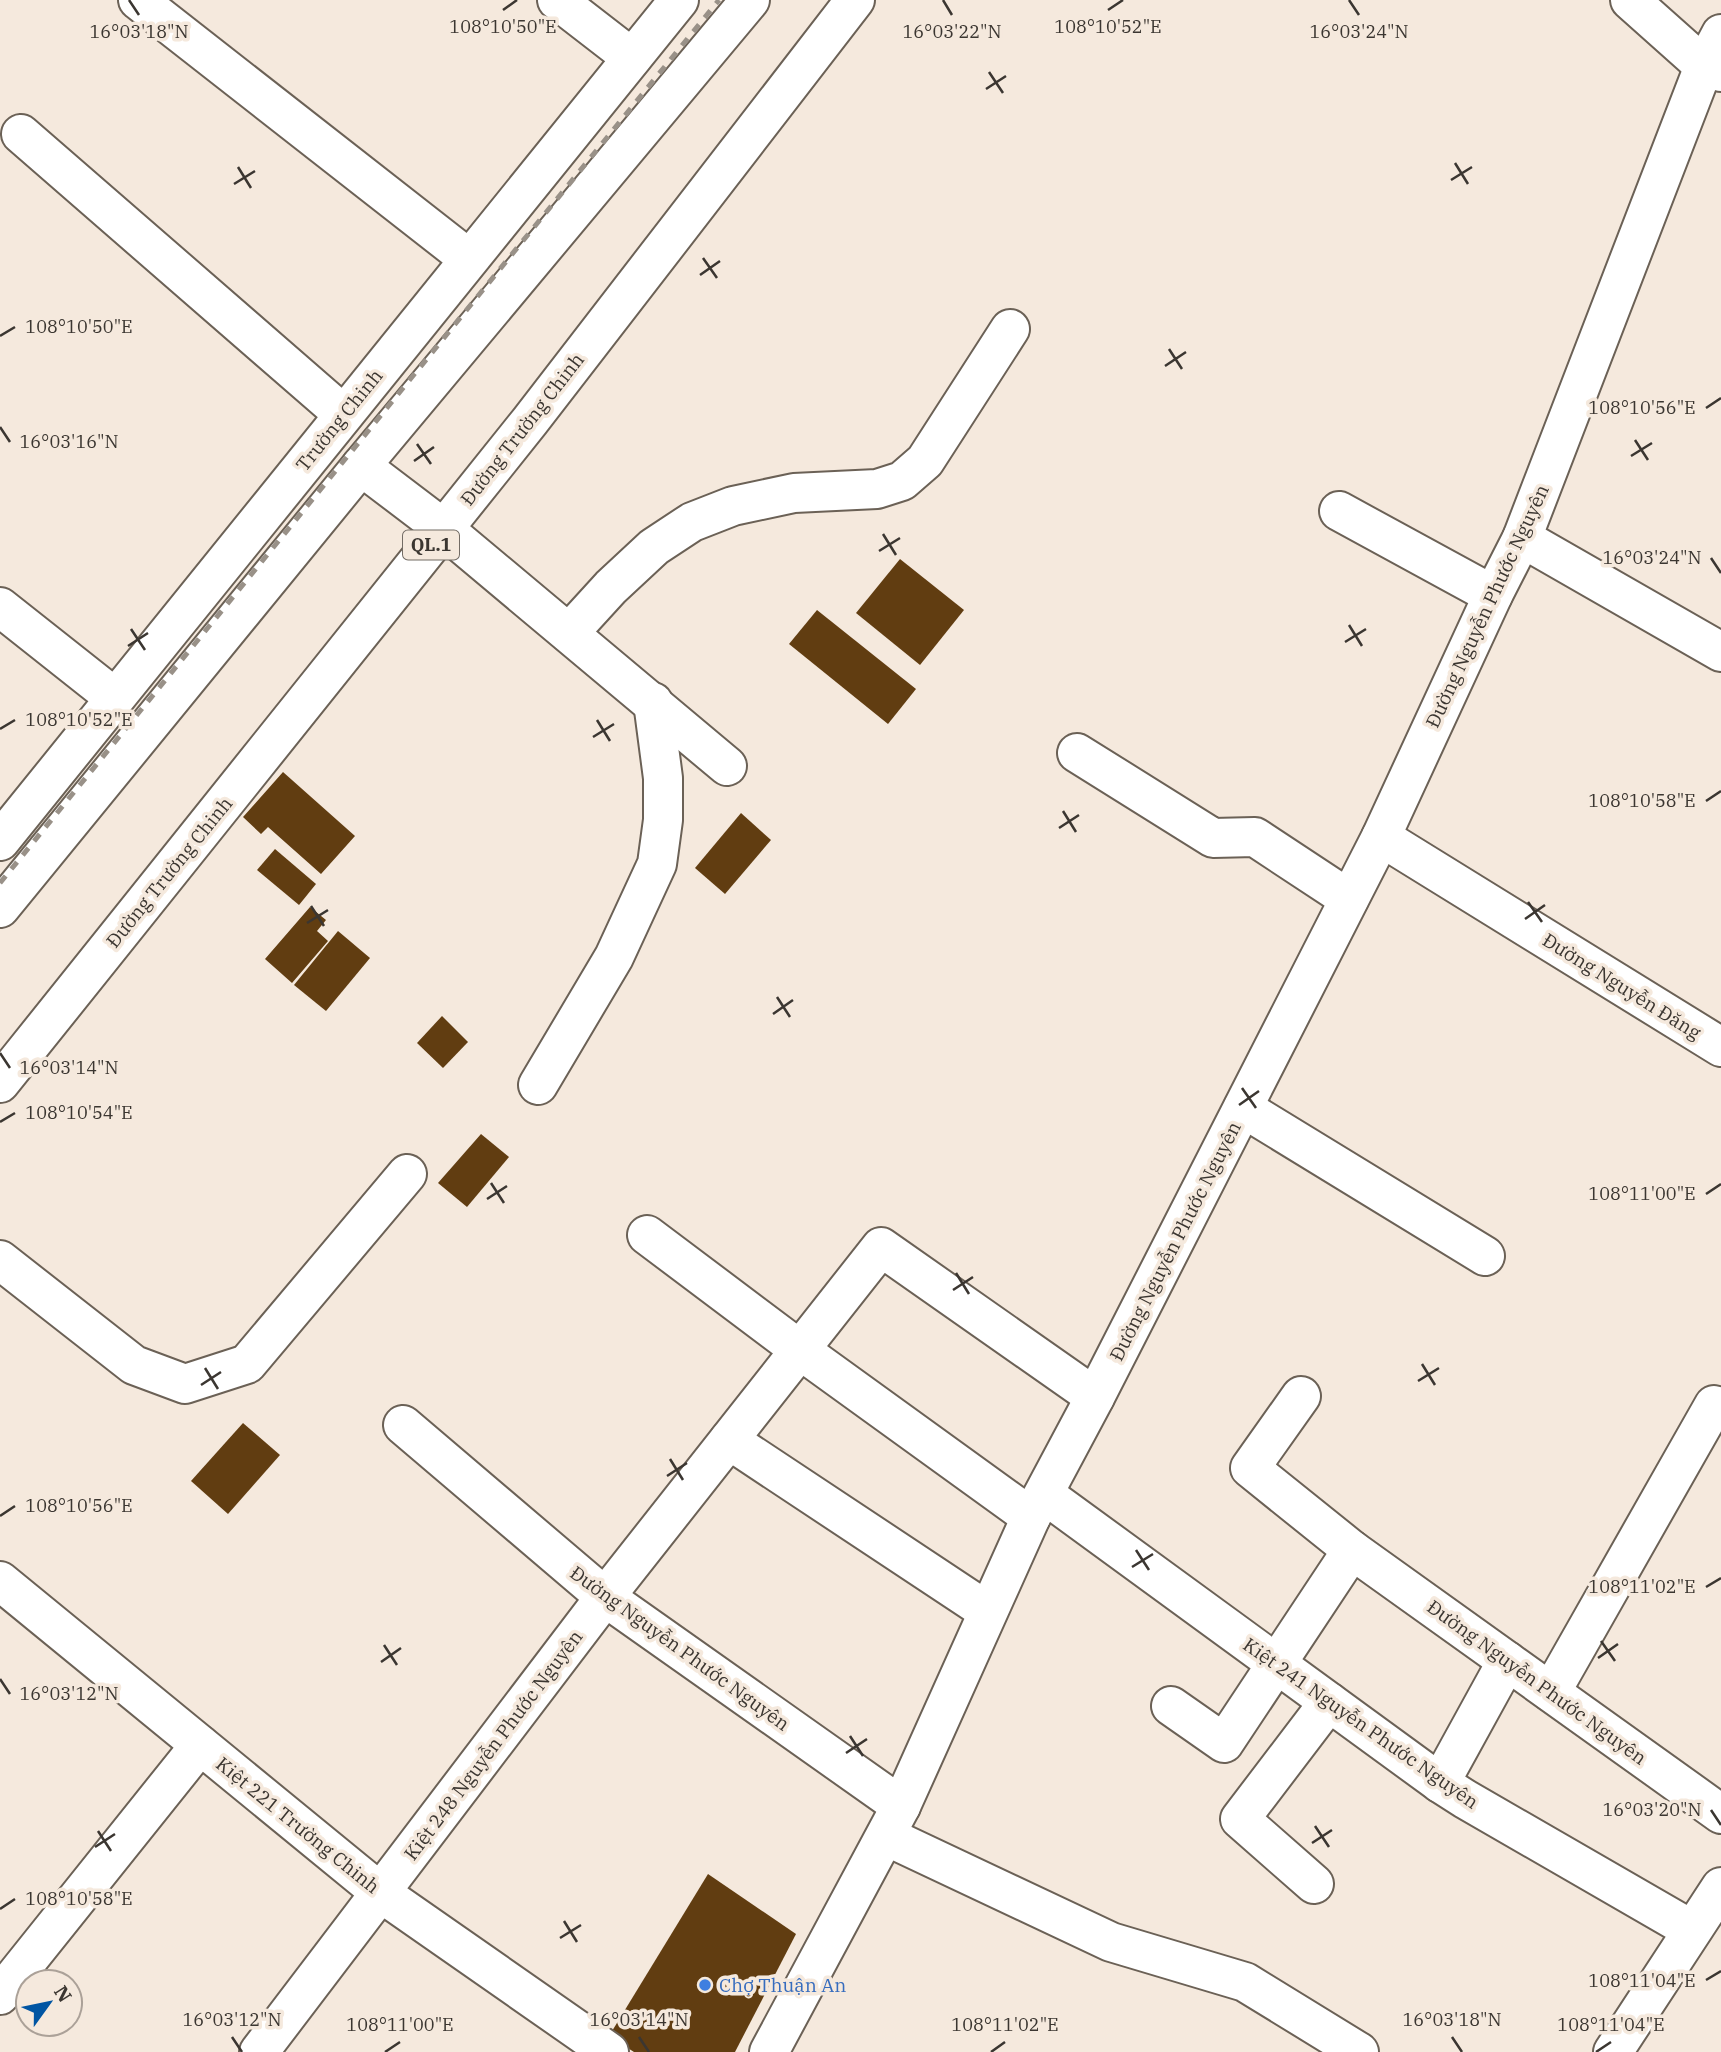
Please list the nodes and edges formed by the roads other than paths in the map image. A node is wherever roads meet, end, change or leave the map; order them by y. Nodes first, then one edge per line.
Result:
1 (138, 0) edge
2 (557, 0) edge
3 (679, 0) edge
4 (750, 0) edge
5 (855, 0) edge
6 (1630, 0) edge
7 (1715, 57) edge
8 (632, 58) junction
9 (21, 134) dead end
10 (469, 259) junction
11 (1010, 329) dead end
12 (343, 414) junction
13 (361, 466) junction
14 (1339, 511) dead end
15 (444, 529) junction
16 (1522, 538) junction
17 (1493, 596) junction
18 (0, 607) edge
19 (569, 634) junction
20 (1721, 652) edge
21 (115, 698) junction
22 (653, 702) junction
23 (1077, 752) dead end
24 (727, 766) dead end
25 (1381, 837) junction
26 (0, 841) edge
27 (1349, 899) junction
28 (0, 908) edge
29 (1721, 1047) edge
30 (0, 1083) edge
31 (538, 1085) dead end
32 (1243, 1108) junction
33 (407, 1174) dead end
34 (647, 1235) dead end
35 (1485, 1255) dead end
36 (0, 1260) edge
37 (800, 1350) junction
38 (1096, 1396) junction
39 (1301, 1396) dead end
40 (1721, 1409) edge
41 (403, 1425) dead end
42 (729, 1440) junction
43 (1038, 1506) junction
44 (1352, 1550) junction
45 (0, 1581) edge
46 (605, 1597) junction
47 (987, 1611) junction
48 (1507, 1661) junction
49 (1276, 1664) junction
50 (1551, 1692) junction
51 (1329, 1702) junction
52 (1171, 1706) dead end
53 (200, 1745) junction
54 (1440, 1783) junction
55 (1721, 1814) edge
56 (893, 1821) junction
57 (1314, 1884) dead end
58 (1721, 1886) edge
59 (381, 1893) junction
60 (1692, 1930) junction
61 (0, 1995) edge
62 (259, 2052) edge
63 (609, 2052) edge
64 (769, 2052) edge
65 (1359, 2052) edge
66 (1613, 2052) edge

1 - 10 main road
2 - 8 main road
3 - 8 main road, Trường Chinh
4 - 13 main road
5 - 15 main road, Đường Trường Chinh / QL.1
6 - 7 main road
7 - 16 main road, Đường Nguyễn Phước Nguyên
8 - 10 main road, Trường Chinh
9 - 12 main road
10 - 12 main road, Trường Chinh
11 - 19 main road
12 - 21 main road, Trường Chinh
13 - 15 main road
13 - 28 main road
14 - 17 main road
15 - 19 main road
15 - 30 main road, Đường Trường Chinh / QL.1
16 - 17 main road, Đường Nguyễn Phước Nguyên
16 - 20 main road
17 - 25 main road, Đường Nguyễn Phước Nguyên
18 - 21 main road
19 - 22 main road
21 - 26 main road, Trường Chinh
22 - 24 main road
22 - 31 main road
23 - 27 main road
25 - 27 main road, Đường Nguyễn Phước Nguyên
25 - 29 main road, Đường Nguyễn Đăng
27 - 32 main road, Đường Nguyễn Phước Nguyên
32 - 35 main road
32 - 38 main road, Đường Nguyễn Phước Nguyên
33 - 36 main road
34 - 37 main road
37 - 38 main road, Kiệt 248 Nguyễn Phước Nguyên
37 - 42 main road, Kiệt 248 Nguyễn Phước Nguyên
37 - 43 main road
38 - 43 main road, Đường Nguyễn Phước Nguyên
39 - 44 main road, Đường Nguyễn Phước Nguyên
40 - 50 main road
41 - 46 main road, Đường Nguyễn Phước Nguyên
42 - 46 main road, Kiệt 248 Nguyễn Phước Nguyên
42 - 47 main road
43 - 47 main road, Đường Nguyễn Phước Nguyên
43 - 49 main road, Kiệt 241 Nguyễn Phước Nguyên
44 - 48 main road, Đường Nguyễn Phước Nguyên
44 - 49 main road
45 - 53 main road, Kiệt 221 Trường Chinh
46 - 56 main road, Đường Nguyễn Phước Nguyên
46 - 59 main road, Kiệt 248 Nguyễn Phước Nguyên
47 - 56 main road, Đường Nguyễn Phước Nguyên
48 - 50 main road, Đường Nguyễn Phước Nguyên
48 - 54 main road
49 - 51 main road, Kiệt 241 Nguyễn Phước Nguyên
49 - 52 main road
50 - 55 main road, Đường Nguyễn Phước Nguyên
51 - 54 main road, Kiệt 241 Nguyễn Phước Nguyên
51 - 57 main road
53 - 59 main road, Kiệt 221 Trường Chinh
53 - 61 main road
54 - 60 main road, Kiệt 241 Nguyễn Phước Nguyên
56 - 64 main road, Đường Nguyễn Phước Nguyên
56 - 65 main road
58 - 60 main road
59 - 62 main road, Kiệt 248 Nguyễn Phước Nguyên
59 - 63 main road, Kiệt 221 Trường Chinh
60 - 66 main road

